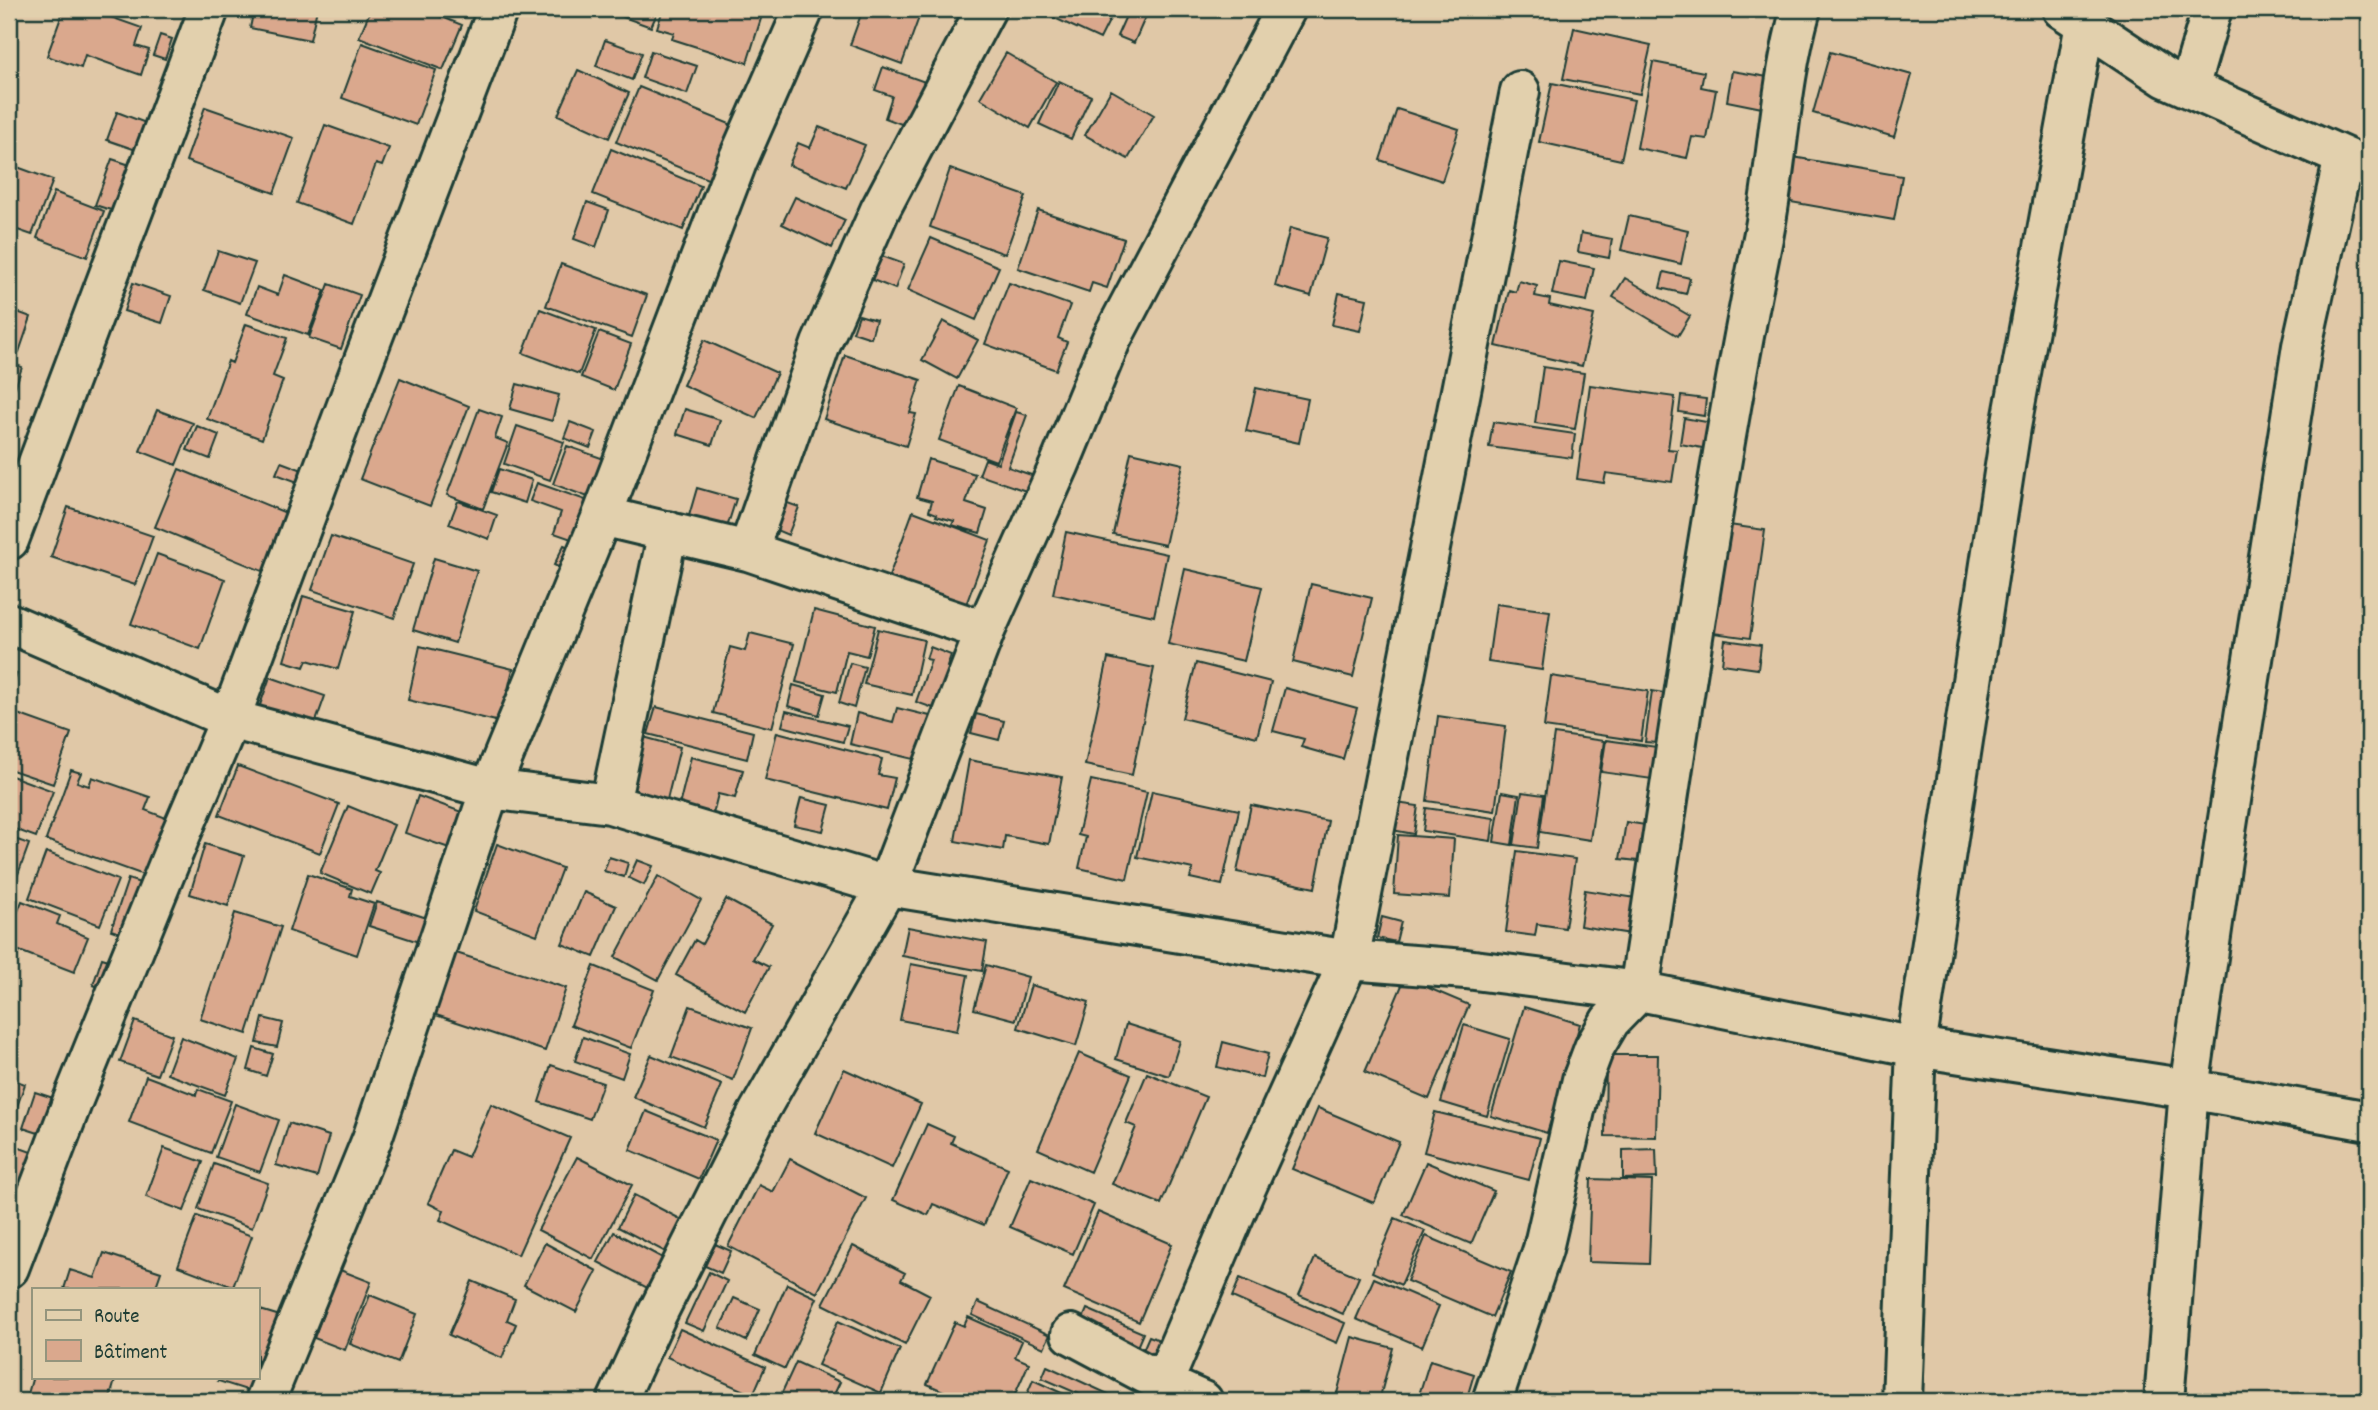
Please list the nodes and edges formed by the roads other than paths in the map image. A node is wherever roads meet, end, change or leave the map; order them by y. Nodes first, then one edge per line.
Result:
1 (209, 9) edge
2 (498, 9) edge
3 (804, 9) edge
4 (986, 9) edge
5 (1286, 9) edge
6 (1801, 9) edge
7 (2212, 9) edge
8 (2073, 16) edge
9 (2189, 88) junction
10 (1520, 91) dead end
11 (2357, 163) edge
12 (602, 516) junction
13 (668, 531) junction
14 (9, 540) edge
15 (748, 551) junction
16 (9, 622) edge
17 (985, 631) junction
18 (230, 719) junction
19 (490, 789) junction
20 (610, 804) junction
21 (887, 886) junction
22 (1349, 960) junction
23 (1639, 991) junction
24 (1916, 1047) junction
25 (2189, 1088) junction
26 (2369, 1121) edge
27 (9, 1268) edge
28 (1071, 1334) dead end
29 (1163, 1383) junction
30 (265, 1401) edge
31 (617, 1401) edge
32 (1203, 1401) edge
33 (1492, 1401) edge
34 (1902, 1401) edge
35 (2164, 1401) edge

1 - 14 street
2 - 18 street
3 - 12 street
4 - 15 street
5 - 17 street
6 - 23 street
7 - 9 street
8 - 9 street
8 - 24 street
9 - 11 street
10 - 22 street
11 - 25 street
12 - 13 street
12 - 19 street
13 - 15 street
13 - 20 street
15 - 17 street
16 - 18 street
17 - 21 street
18 - 19 street
18 - 27 street
19 - 20 street
19 - 30 street
20 - 21 street
21 - 22 street
21 - 31 street
22 - 23 street
22 - 29 street
23 - 24 street
23 - 33 street
24 - 25 street
24 - 34 street
25 - 26 street
25 - 35 street
28 - 29 street
29 - 32 street

